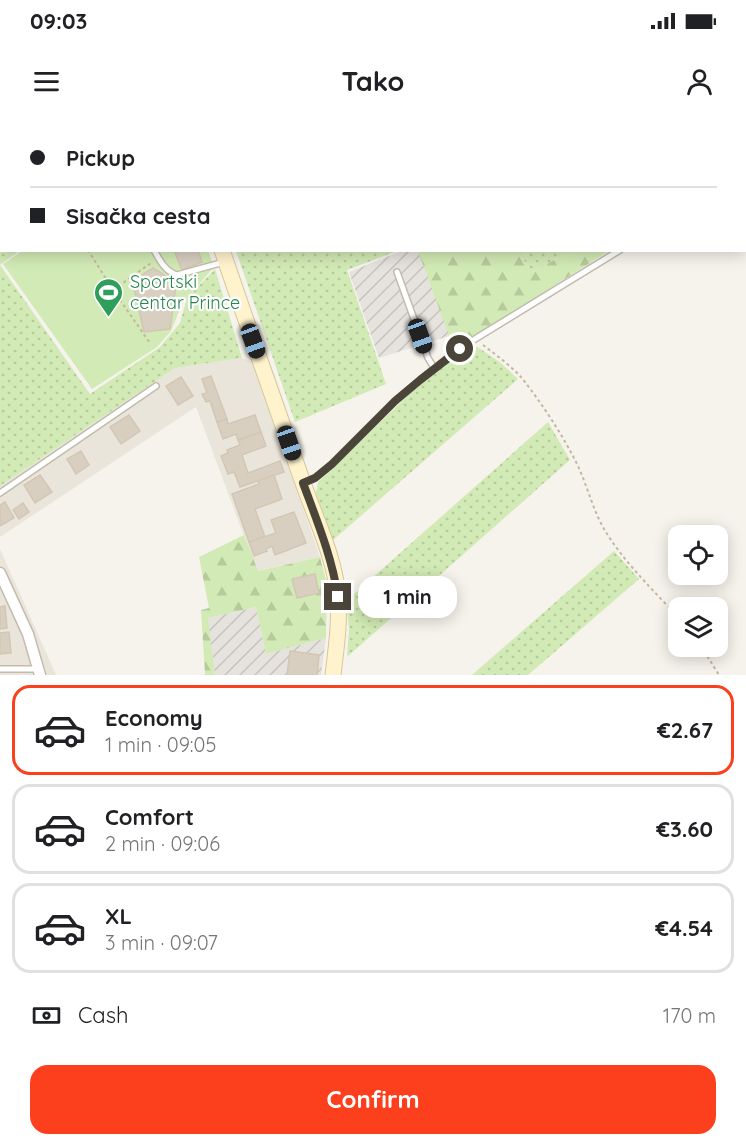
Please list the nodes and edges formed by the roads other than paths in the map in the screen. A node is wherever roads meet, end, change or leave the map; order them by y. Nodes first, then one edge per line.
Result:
1 (155, 252) edge
2 (617, 252) edge
3 (224, 256) edge
4 (397, 272) dead end
5 (434, 368) junction
6 (156, 386) dead end
7 (303, 483) junction
8 (0, 493) edge
9 (0, 574) edge
10 (0, 669) edge
11 (39, 672) edge
12 (333, 675) edge

1 - 3 lane
2 - 5 lane
3 - 7 main road
4 - 5 lane
5 - 7 lane
6 - 8 lane
7 - 12 main road
9 - 11 street
10 - 11 lane

